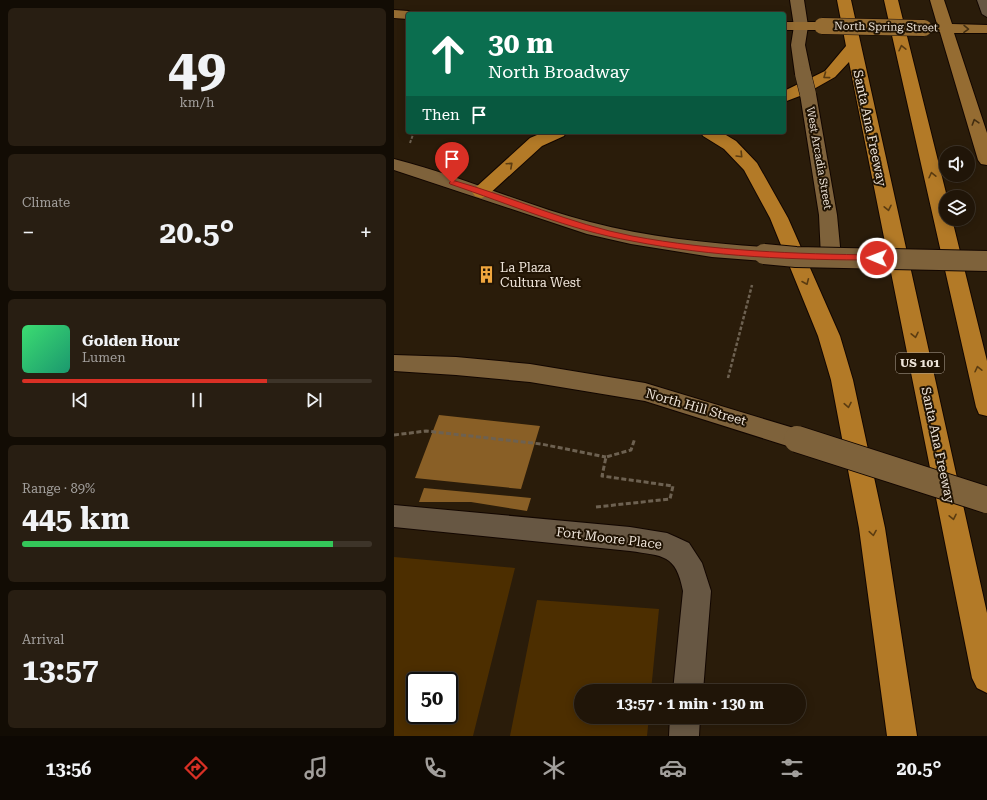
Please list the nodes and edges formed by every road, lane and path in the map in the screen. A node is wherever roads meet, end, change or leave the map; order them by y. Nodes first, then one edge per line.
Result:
1 (797, 0) edge
2 (844, 0) edge
3 (891, 0) edge
4 (937, 0) edge
5 (982, 0) edge
6 (394, 14) edge
7 (987, 14) edge
8 (406, 15) edge
9 (786, 26) edge
10 (801, 26) junction
11 (945, 28) junction
12 (987, 29) edge
13 (853, 47) junction
14 (786, 96) edge
15 (413, 134) edge
16 (554, 134) edge
17 (712, 134) edge
18 (410, 143) dead end
19 (987, 160) edge
20 (394, 164) edge
21 (481, 192) junction
22 (831, 257) junction
23 (987, 261) edge
24 (752, 285) dead end
25 (394, 363) edge
26 (728, 378) dead end
27 (987, 407) edge
28 (394, 435) edge
29 (635, 438) dead end
30 (606, 457) junction
31 (987, 500) edge
32 (394, 516) edge
33 (570, 533) junction
34 (987, 678) edge
35 (689, 684) edge
36 (685, 724) edge
37 (684, 736) edge
38 (902, 736) edge

1 - 10 main road, West Arcadia Street
2 - 13 highway, Santa Ana Freeway / US 101
27 -> 3 highway
4 - 11 main road
5 - 7 lane
6 - 8 main road
9 - 10 main road, North Spring Street
10 - 11 main road, North Spring Street, bridge
10 - 22 main road, West Arcadia Street, bridge
11 -> 12 main road, North Spring Street
19 -> 11 main road
13 -> 14 highway
13 -> 34 highway, Santa Ana Freeway / US 101
15 - 18 path
21 -> 16 highway
17 -> 38 highway
20 - 21 main road
21 - 22 main road, bridge
22 - 23 main road, bridge
24 - 26 path
25 - 31 main road, North Hill Street, bridge
28 - 30 path
29 - 30 path
30 - 33 path
32 - 33 street, Fort Moore Place
33 - 35 street, Fort Moore Place
36 - 37 street

